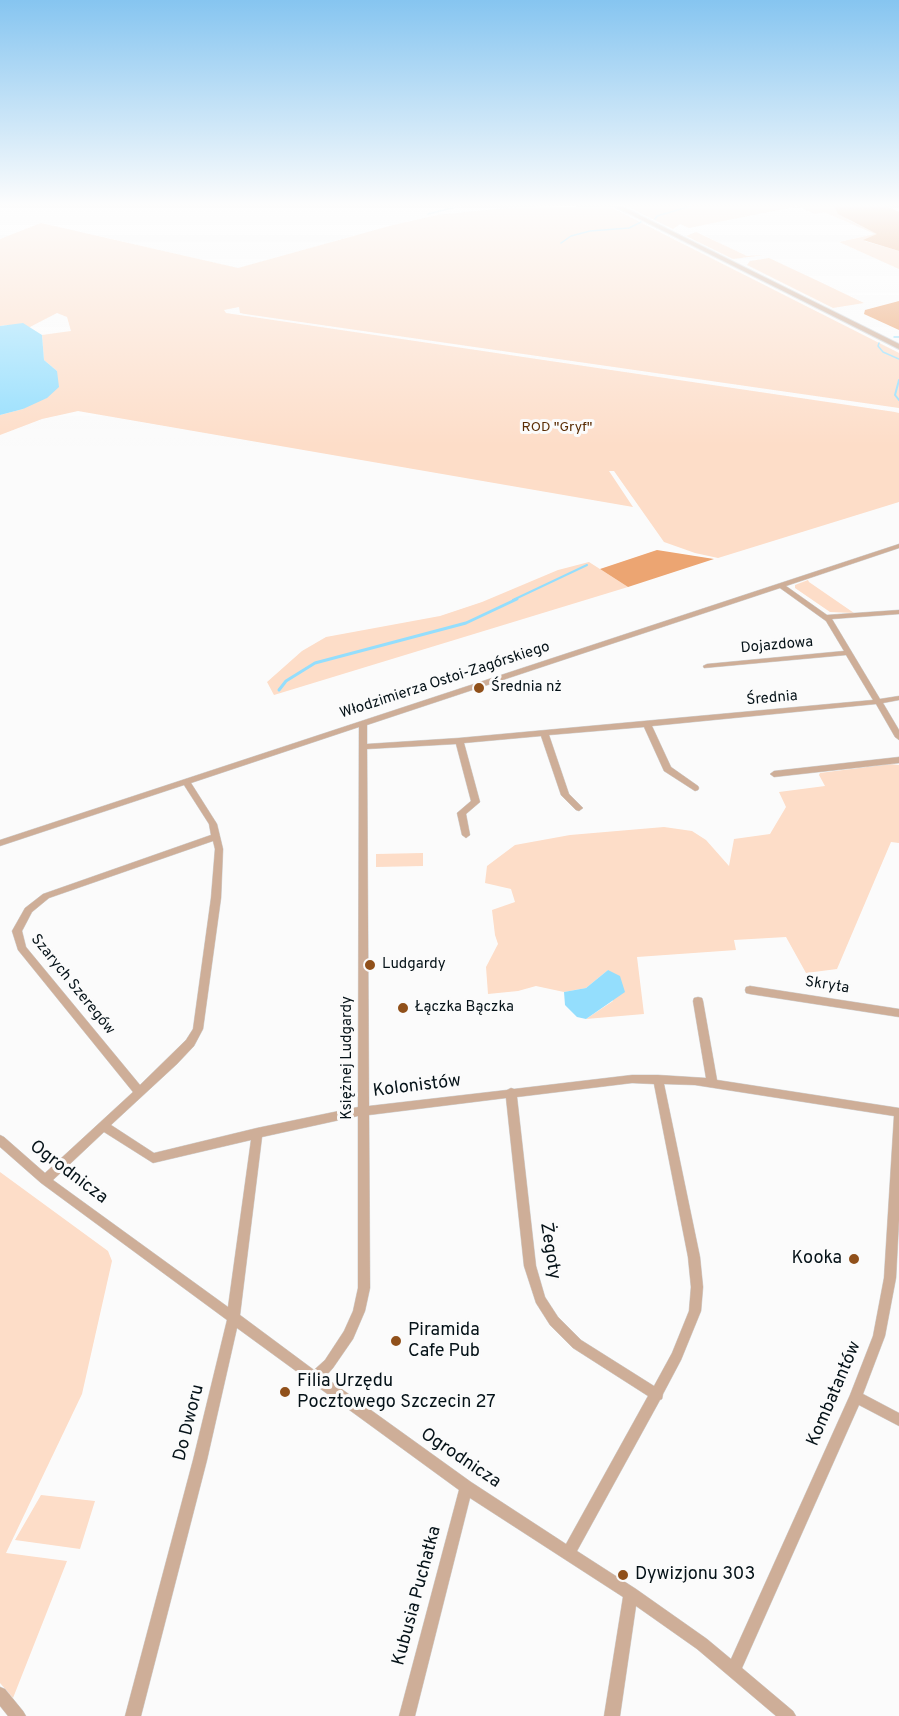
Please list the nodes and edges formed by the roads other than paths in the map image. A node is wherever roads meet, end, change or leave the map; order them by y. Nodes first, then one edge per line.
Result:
1 (778, 286) edge
2 (899, 346) edge
3 (899, 546) edge
4 (781, 585) junction
5 (899, 612) edge
6 (826, 617) junction
7 (849, 653) junction
8 (707, 666) dead end
9 (899, 699) edge
10 (879, 702) junction
11 (363, 723) junction
12 (647, 724) junction
13 (544, 733) junction
14 (899, 737) edge
15 (459, 741) junction
16 (362, 747) junction
17 (899, 760) edge
18 (774, 774) dead end
19 (185, 781) junction
20 (695, 788) dead end
21 (579, 808) dead end
22 (466, 835) dead end
23 (217, 836) junction
24 (0, 843) edge
25 (750, 990) dead end
26 (698, 1001) dead end
27 (899, 1013) edge
28 (658, 1079) junction
29 (712, 1083) junction
30 (512, 1092) junction
31 (140, 1093) junction
32 (363, 1110) junction
33 (899, 1113) edge
34 (104, 1126) junction
35 (257, 1133) junction
36 (0, 1140) edge
37 (45, 1180) junction
38 (233, 1319) junction
39 (315, 1378) junction
40 (657, 1395) junction
41 (856, 1397) junction
42 (899, 1420) edge
43 (466, 1487) junction
44 (569, 1552) junction
45 (631, 1594) junction
46 (734, 1670) junction
47 (0, 1694) edge
48 (18, 1716) edge
49 (132, 1716) edge
50 (407, 1716) edge
51 (612, 1716) edge
52 (788, 1716) edge

1 - 2 street
3 - 4 street, Włodzimierza Ostoi-Zagórskiego
4 - 6 street, Dojazdowa
4 - 11 street, Włodzimierza Ostoi-Zagórskiego
5 - 6 street
6 - 7 street, Dojazdowa
7 - 8 street, Dojazdowa
7 - 10 street, Dojazdowa
9 - 10 street, Średnia
10 - 12 street, Średnia
10 - 14 street, Dojazdowa
11 - 16 street, Księżnej Ludgardy
11 - 19 street, Włodzimierza Ostoi-Zagórskiego
12 - 13 street, Średnia
12 - 20 street
13 - 15 street, Średnia
13 - 21 street
15 - 16 street, Średnia
15 - 22 street
16 - 32 street, Księżnej Ludgardy
17 - 18 street
19 - 23 street
19 - 24 street, Włodzimierza Ostoi-Zagórskiego
23 - 31 street
23 - 31 street, Szarych Szeregów
25 - 27 street, Skryta
26 - 29 street
28 - 29 street, Kolonistów
28 - 30 street, Kolonistów
28 - 40 street
29 - 33 street, Kolonistów
30 - 32 street, Kolonistów
30 - 40 street, Żegoty
31 - 34 street
32 - 35 street, Kolonistów
32 - 39 street, Księżnej Ludgardy
33 - 41 street, Kombatantów
34 - 35 street, Kolonistów
34 - 37 street
35 - 38 street, Do Dworu
36 - 37 street, Ogrodnicza
37 - 38 street, Ogrodnicza
38 - 39 street, Ogrodnicza
38 - 49 street, Do Dworu
39 - 43 street, Ogrodnicza
40 - 44 street
41 - 42 street
41 - 46 street, Kombatantów
43 - 44 street, Ogrodnicza
43 - 50 street, Kubusia Puchatka
44 - 45 street, Ogrodnicza
45 - 46 street, Ogrodnicza
45 - 51 street
46 - 52 street, Ogrodnicza
47 - 48 street

